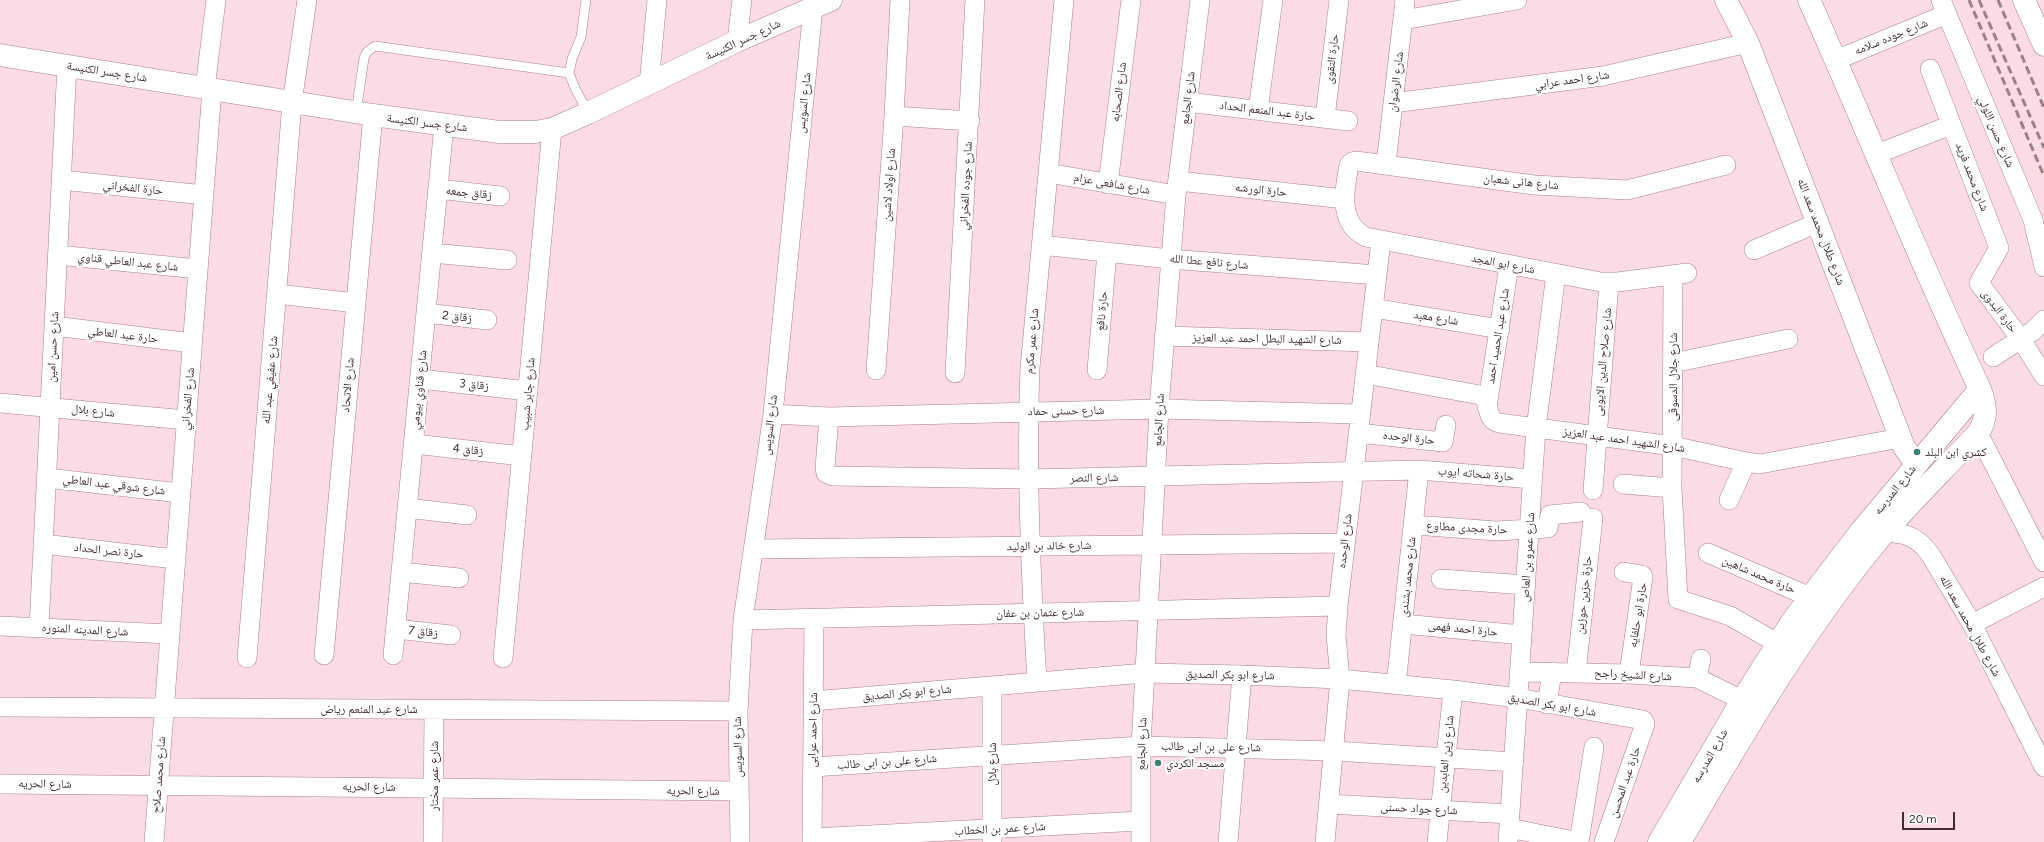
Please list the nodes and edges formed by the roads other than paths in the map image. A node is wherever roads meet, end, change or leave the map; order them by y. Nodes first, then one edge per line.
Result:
1 (216, 0) edge
2 (307, 0) edge
3 (586, 0) edge
4 (657, 0) edge
5 (742, 0) edge
6 (900, 0) edge
7 (976, 0) edge
8 (1064, 0) edge
9 (1131, 0) edge
10 (1200, 0) edge
11 (1272, 0) edge
12 (1338, 0) edge
13 (1405, 0) edge
14 (1517, 0) edge
15 (1726, 0) edge
16 (1809, 0) edge
17 (2024, 0) edge
18 (822, 4) edge
19 (1944, 7) edge
20 (1403, 20) junction
21 (737, 42) junction
22 (1748, 43) junction
23 (2044, 45) edge
24 (0, 55) edge
25 (1836, 60) junction
26 (67, 65) junction
27 (1930, 69) dead end
28 (570, 73) junction
29 (649, 84) junction
30 (209, 89) junction
31 (1187, 102) junction
32 (292, 103) junction
33 (1393, 103) junction
34 (1258, 110) junction
35 (588, 113) junction
36 (364, 114) junction
37 (894, 116) junction
38 (1324, 118) junction
39 (970, 121) junction
40 (1348, 121) dead end
41 (444, 125) junction
42 (1952, 125) junction
43 (552, 129) junction
44 (1877, 154) junction
45 (1386, 164) junction
46 (1726, 165) dead end
47 (1048, 174) junction
48 (62, 180) junction
49 (1108, 184) junction
50 (1177, 188) junction
51 (438, 189) junction
52 (204, 195) junction
53 (500, 196) dead end
54 (1345, 199) junction
55 (1817, 222) junction
56 (1381, 241) junction
57 (1041, 245) junction
58 (1754, 250) dead end
59 (1107, 252) junction
60 (432, 253) junction
61 (58, 256) junction
62 (1170, 259) junction
63 (508, 260) dead end
64 (1509, 265) junction
65 (2044, 267) edge
66 (198, 269) junction
67 (1556, 274) junction
68 (1680, 274) joint
69 (1377, 275) junction
70 (1978, 282) joint
71 (1609, 283) junction
72 (277, 294) junction
73 (356, 303) junction
74 (1373, 308) junction
75 (426, 313) junction
76 (487, 320) dead end
77 (2044, 320) edge
78 (54, 326) junction
79 (1500, 329) junction
80 (1164, 336) junction
81 (2020, 338) junction
82 (1788, 339) dead end
83 (1369, 342) junction
84 (192, 343) junction
85 (1993, 357) dead end
86 (1673, 363) junction
87 (876, 370) dead end
88 (1097, 370) dead end
89 (955, 373) dead end
90 (1365, 374) junction
91 (2044, 376) edge
92 (420, 379) junction
93 (1980, 389) junction
94 (528, 391) junction
95 (0, 403) edge
96 (50, 407) junction
97 (1488, 407) junction
98 (1159, 409) junction
99 (1028, 412) junction
100 (773, 414) junction
101 (1360, 414) junction
102 (829, 417) junction
103 (186, 420) junction
104 (1446, 425) dead end
105 (1536, 428) junction
106 (1358, 432) junction
107 (1978, 433) junction
108 (1597, 436) junction
109 (1900, 438) junction
110 (414, 444) junction
111 (1673, 446) junction
112 (522, 456) junction
113 (1746, 462) junction
114 (1916, 464) junction
115 (1354, 470) junction
116 (1419, 470) junction
117 (47, 478) junction
118 (1155, 478) junction
119 (1029, 479) junction
120 (1532, 479) junction
121 (1623, 484) dead end
122 (1672, 488) junction
123 (1593, 490) dead end
124 (180, 493) junction
125 (1728, 500) dead end
126 (407, 508) junction
127 (467, 515) dead end
128 (1587, 515) joint
129 (1414, 525) junction
130 (1530, 529) junction
131 (1861, 531) junction
132 (1885, 532) junction
133 (1345, 543) junction
134 (43, 544) junction
135 (1152, 545) junction
136 (1032, 546) junction
137 (752, 549) junction
138 (1708, 553) dead end
139 (175, 558) junction
140 (2044, 562) edge
141 (401, 572) junction
142 (1624, 572) dead end
143 (459, 578) dead end
144 (1441, 579) dead end
145 (1526, 585) junction
146 (2044, 587) edge
147 (1810, 597) junction
148 (1338, 606) junction
149 (1148, 610) junction
150 (1033, 613) junction
151 (814, 619) junction
152 (743, 620) junction
153 (1403, 624) junction
154 (1972, 624) junction
155 (0, 626) edge
156 (39, 628) junction
157 (396, 629) junction
158 (170, 634) junction
159 (451, 635) dead end
160 (1522, 635) junction
161 (1777, 643) junction
162 (324, 655) dead end
163 (393, 655) dead end
164 (246, 658) dead end
165 (503, 658) dead end
166 (1701, 659) dead end
167 (1520, 672) junction
168 (1552, 672) junction
169 (1576, 673) junction
170 (1145, 674) junction
171 (1629, 674) junction
172 (1242, 675) junction
173 (1697, 678) junction
174 (1340, 679) junction
175 (1037, 682) junction
176 (1396, 684) junction
177 (992, 686) junction
178 (1453, 690) junction
179 (1518, 698) junction
180 (1742, 700) junction
181 (813, 701) junction
182 (1547, 704) junction
183 (0, 707) edge
184 (164, 708) junction
185 (434, 710) junction
186 (738, 711) junction
187 (1644, 722) joint
188 (1141, 746) junction
189 (1236, 748) junction
190 (1594, 748) dead end
191 (1334, 751) junction
192 (992, 755) junction
193 (1445, 758) junction
194 (1514, 762) junction
195 (813, 767) junction
196 (2044, 767) edge
197 (0, 784) edge
198 (158, 785) junction
199 (434, 788) junction
200 (739, 791) junction
201 (1329, 804) junction
202 (1440, 810) junction
203 (1141, 821) junction
204 (1509, 828) edge
205 (992, 835) edge
206 (812, 840) edge
207 (154, 842) edge
208 (433, 842) edge
209 (740, 842) edge
210 (1141, 842) edge
211 (1228, 842) edge
212 (1325, 842) edge
213 (1437, 842) edge
214 (1579, 842) edge
215 (1604, 842) edge
216 (1659, 842) edge
217 (1680, 842) edge

1 - 30 street, شارع الفخراني
2 - 32 street, شارع عفيفي عبد الله
3 - 28 lane
4 - 29 street
5 - 21 street
6 - 37 street, شارع اولاد لاشين
7 - 39 street, شارع جوده الفخراني
8 - 47 street, شارع عمر مكرم
9 - 49 street, شارع الصحابه
10 - 31 street, شارع الجامع
11 - 34 street
12 - 38 street, حارة التقوى
13 - 20 street, شارع الرضوان
14 - 20 street
15 - 22 main road, شارع طلال محمد سعد الله
16 - 25 main road
17 - 23 main road
18 - 21 main road, شارع جسر الكنيسة
18 - 100 street, شارع السويس
19 - 25 street, شارع جوده سلامه
19 - 65 street, شارع حسن اللولي
20 - 33 street, شارع الرضوان
21 - 29 main road, شارع جسر الكنيسة
22 - 33 street, شارع احمد عرابي
22 - 55 main road, شارع طلال محمد سعد الله
24 - 26 main road, شارع جسر الكنيسة
25 - 44 main road
26 - 30 main road, شارع جسر الكنيسة
26 - 48 street, شارع حسن امين
27 - 42 street, شارع محمد فريد
28 - 35 lane
28 - 36 lane
29 - 35 main road, شارع جسر الكنيسة
30 - 32 main road, شارع جسر الكنيسة
30 - 52 street, شارع الفخراني
31 - 34 street, حارة عبد المنعم الحداد
31 - 50 street, شارع الجامع
32 - 36 main road, شارع جسر الكنيسة
32 - 72 street, شارع عفيفي عبد الله
33 - 45 street, شارع الرضوان
34 - 38 street, حارة عبد المنعم الحداد
35 - 43 main road, شارع جسر الكنيسة
36 - 41 main road, شارع جسر الكنيسة
36 - 73 street, شارع الاتحاد
37 - 39 street
37 - 87 street, شارع اولاد لاشين
38 - 40 street, حارة عبد المنعم الحداد
39 - 89 street, شارع جوده الفخراني
41 - 43 main road, شارع جسر الكنيسة
41 - 51 street, شارع قناوي بيومي
42 - 44 street
42 - 70 street, شارع محمد فريد
43 - 94 street, شارع جابر شبيب
44 - 93 main road
45 - 46 street, شارع هانى شعبان
45 - 54 street, شارع هانى شعبان
47 - 49 street, شارع شافعى عزام
47 - 57 street, شارع عمر مكرم
48 - 52 street, حارة الفخراني
48 - 61 street, شارع حسن امين
49 - 50 street, شارع شافعى عزام
50 - 54 street, حارة الورشه
50 - 62 street, شارع الجامع
51 - 53 street, زقاق جمعه
51 - 60 street, شارع قناوي بيومي
52 - 66 street, شارع الفخراني
54 - 56 street, شارع ابو المجد
55 - 58 street
55 - 109 main road, شارع طلال محمد سعد الله
56 - 64 street, شارع ابو المجد
56 - 69 street, شارع الوحده
57 - 59 street, شارع نافع عطا الله
57 - 99 street, شارع عمر مكرم
59 - 62 street, شارع نافع عطا الله
59 - 88 street, حارة نافع
60 - 63 street
60 - 75 street, شارع قناوي بيومي
61 - 66 street, شارع عبد العاطي قناوي
61 - 78 street, شارع حسن امين
62 - 69 street, شارع نافع عطا الله
62 - 80 street, شارع الجامع
64 - 67 street, شارع ابو المجد
64 - 79 street, شارع عبد الحميد احمد
66 - 84 street, شارع الفخراني
67 - 71 street, شارع ابو المجد
67 - 105 street, شارع عمرو بن العاص
68 - 71 street, شارع ابو المجد
68 - 86 street, شارع جلال الدسوقى
69 - 74 street, شارع الوحده
70 - 81 street, حارة البدوى
71 - 108 street, شارع صلاح الدين الايوبى
72 - 73 street
72 - 164 street, شارع عفيفي عبد الله
73 - 162 street, شارع الاتحاد
74 - 79 street, شارع معبد
74 - 83 street, شارع الوحده
75 - 76 street, زقاق 2
75 - 92 street, شارع قناوي بيومي
77 - 81 street
78 - 84 street, حارة عبد العاطي
78 - 96 street, شارع حسن امين
79 - 97 street, شارع عبد الحميد احمد
80 - 83 street, شارع الشهيد البطل احمد عبد العزيز
80 - 98 street, شارع الجامع
81 - 85 street
81 - 91 street, حارة البدوى
82 - 86 street
83 - 90 street, شارع الوحده
84 - 103 street, شارع الفخراني
86 - 111 street, شارع جلال الدسوقى
90 - 97 street, شارع الشهيد احمد عبد العزيز
90 - 101 street, شارع الوحده
92 - 94 street, زقاق 3
92 - 110 street, شارع قناوي بيومي
93 - 107 main road, شارع المدرسه
93 - 114 main road, شارع المدرسه
94 - 112 street, شارع جابر شبيب
95 - 96 street, شارع بلال
96 - 103 street, شارع بلال
96 - 117 street, شارع حسن امين
97 - 105 street, شارع الشهيد احمد عبد العزيز
98 - 99 street, شارع حسنى حماد
98 - 101 street, شارع حسنى حماد
98 - 118 street, شارع الجامع
99 - 102 street, شارع حسنى حماد
99 - 119 street, شارع عمر مكرم
100 - 102 street, شارع حسنى حماد
100 - 137 street, شارع السويس
101 - 106 street, شارع الوحده
102 - 119 street, شارع النصر
103 - 124 street, شارع الفخراني
104 - 106 street, حارة الوحده
105 - 108 street, شارع الشهيد احمد عبد العزيز
105 - 120 street, شارع عمرو بن العاص
106 - 115 street, شارع الوحده
107 - 132 main road, شارع المدرسه
107 - 140 street
108 - 111 street, شارع الشهيد احمد عبد العزيز
108 - 123 street, شارع صلاح الدين الايوبى
109 - 113 street, شارع الشهيد احمد عبد العزيز
109 - 114 main road, شارع طلال محمد سعد الله
110 - 112 street, زقاق 4
110 - 126 street, شارع قناوي بيومي
111 - 113 street, شارع الشهيد احمد عبد العزيز
111 - 122 street, شارع جلال الدسوقى
112 - 165 street, شارع جابر شبيب
113 - 125 street
114 - 131 main road, شارع المدرسه
115 - 116 street, شارع النصر
115 - 118 street, شارع النصر
115 - 133 street, شارع الوحده
116 - 120 street, حارة شحاته ايوب
116 - 129 street, شارع محمد بشندى
117 - 124 street, شارع شوقي عبد العاطي
117 - 134 street, شارع حسن امين
118 - 119 street, شارع النصر
118 - 135 street, شارع الجامع
119 - 136 street, شارع عمر مكرم
120 - 130 street, شارع عمرو بن العاص
121 - 122 street
122 - 161 street, شارع جلال الدسوقى
124 - 139 street, شارع الفخراني
126 - 127 street
126 - 141 street, شارع قناوي بيومي
128 - 130 street, حارة مجدى مطاوع
128 - 169 street, حارة حزين حوزين
129 - 130 street, حارة مجدى مطاوع
129 - 153 street, شارع محمد بشندى
130 - 145 street, شارع عمرو بن العاص
131 - 132 street, شارع طلال محمد سعد الله
131 - 147 main road, شارع المدرسه
132 - 154 street, شارع طلال محمد سعد الله
132 - 217 main road, شارع المدرسه
133 - 135 street, شارع خالد بن الوليد
133 - 148 street, شارع الوحده
134 - 139 street, حارة نصر الحداد
134 - 156 street, شارع حسن امين
135 - 136 street, شارع خالد بن الوليد
135 - 149 street, شارع الجامع
136 - 137 street, شارع خالد بن الوليد
136 - 150 street, شارع عمر مكرم
137 - 152 street, شارع السويس
138 - 147 street, حارة محمد شاهين
139 - 158 street, شارع الفخراني
141 - 143 street
141 - 157 street, شارع قناوي بيومي
142 - 171 street, حارة ابو حلفايه
144 - 145 street
145 - 160 street, شارع عمرو بن العاص
146 - 154 street
147 - 161 main road, شارع المدرسه
148 - 149 street, شارع عثمان بن عفان
148 - 174 street, شارع الوحده
149 - 150 street, شارع عثمان بن عفان
149 - 170 street, شارع الجامع
150 - 151 street, شارع عثمان بن عفان
150 - 175 street, شارع عمر مكرم
151 - 152 street, شارع عثمان بن عفان
151 - 181 street, شارع احمد عرابى
152 - 186 street, شارع السويس
153 - 160 street, حارة احمد فهمى
153 - 176 street, شارع محمد بشندى
154 - 196 street, شارع طلال محمد سعد الله
155 - 156 street, شارع المدينه المنوره
156 - 158 street, شارع المدينه المنوره
157 - 159 street, زقاق 7
157 - 163 street, شارع قناوي بيومي
158 - 184 street, شارع الفخراني
160 - 167 street, شارع عمرو بن العاص
161 - 180 main road, شارع المدرسه
166 - 173 street
167 - 168 street, شارع الشيخ راجح
167 - 179 street, شارع عمرو بن العاص
168 - 169 street, شارع الشيخ راجح
168 - 182 street
169 - 171 street, شارع الشيخ راجح
170 - 172 street, شارع ابو بكر الصديق
170 - 175 street, شارع ابو بكر الصديق
170 - 188 street, شارع الجامع
171 - 173 street, شارع الشيخ راجح
172 - 174 street, شارع ابو بكر الصديق
172 - 189 street
173 - 180 street, شارع الشيخ راجح
174 - 176 street, شارع ابو بكر الصديق
174 - 191 street, شارع الوحده
175 - 177 street, شارع ابو بكر الصديق
176 - 178 street, شارع ابو بكر الصديق
177 - 181 street, شارع ابو بكر الصديق
177 - 192 street, شارع بلال
178 - 179 street, شارع ابو بكر الصديق
178 - 193 street, شارع زين العابدين
179 - 182 street, شارع ابو بكر الصديق
179 - 194 street, شارع عمرو بن العاص
180 - 216 main road, شارع المدرسه
181 - 195 street, شارع احمد عرابى
182 - 187 street, شارع ابو بكر الصديق
183 - 184 street, شارع عبد المنعم رياض
184 - 185 street, شارع عبد المنعم رياض
184 - 198 street, شارع محمد صلاح
185 - 186 street, شارع عبد المنعم رياض
185 - 199 street, شارع عمر مختار
186 - 200 street, شارع السويس
187 - 215 street, حارة عبد المحسن
188 - 189 street, شارع على بن ابى طالب
188 - 192 street, شارع على بن ابى طالب
188 - 203 street, شارع الجامع
189 - 191 street, شارع على بن ابى طالب
189 - 211 street
190 - 214 street
191 - 193 street, شارع على بن ابى طالب
191 - 201 street, شارع الوحده
192 - 195 street, شارع على بن ابى طالب
192 - 205 street, شارع بلال
193 - 194 street, شارع على بن ابى طالب
193 - 202 street, شارع زين العابدين
194 - 204 street, شارع عمرو بن العاص
195 - 206 street, شارع احمد عرابى
197 - 198 street, شارع الحريه
198 - 199 street, شارع الحريه
198 - 207 street, شارع محمد صلاح
199 - 200 street, شارع الحريه
199 - 208 street, شارع عمر مختار
200 - 209 street, شارع السويس
201 - 202 street, شارع جواد حسنى
201 - 212 street, شارع الوحده
202 - 204 street, شارع جواد حسنى
202 - 213 street, شارع زين العابدين
203 - 205 street, شارع عمر بن الخطاب
203 - 210 street, شارع الجامع
204 - 214 street, شارع جواد حسنى
205 - 206 street, شارع عمر بن الخطاب

